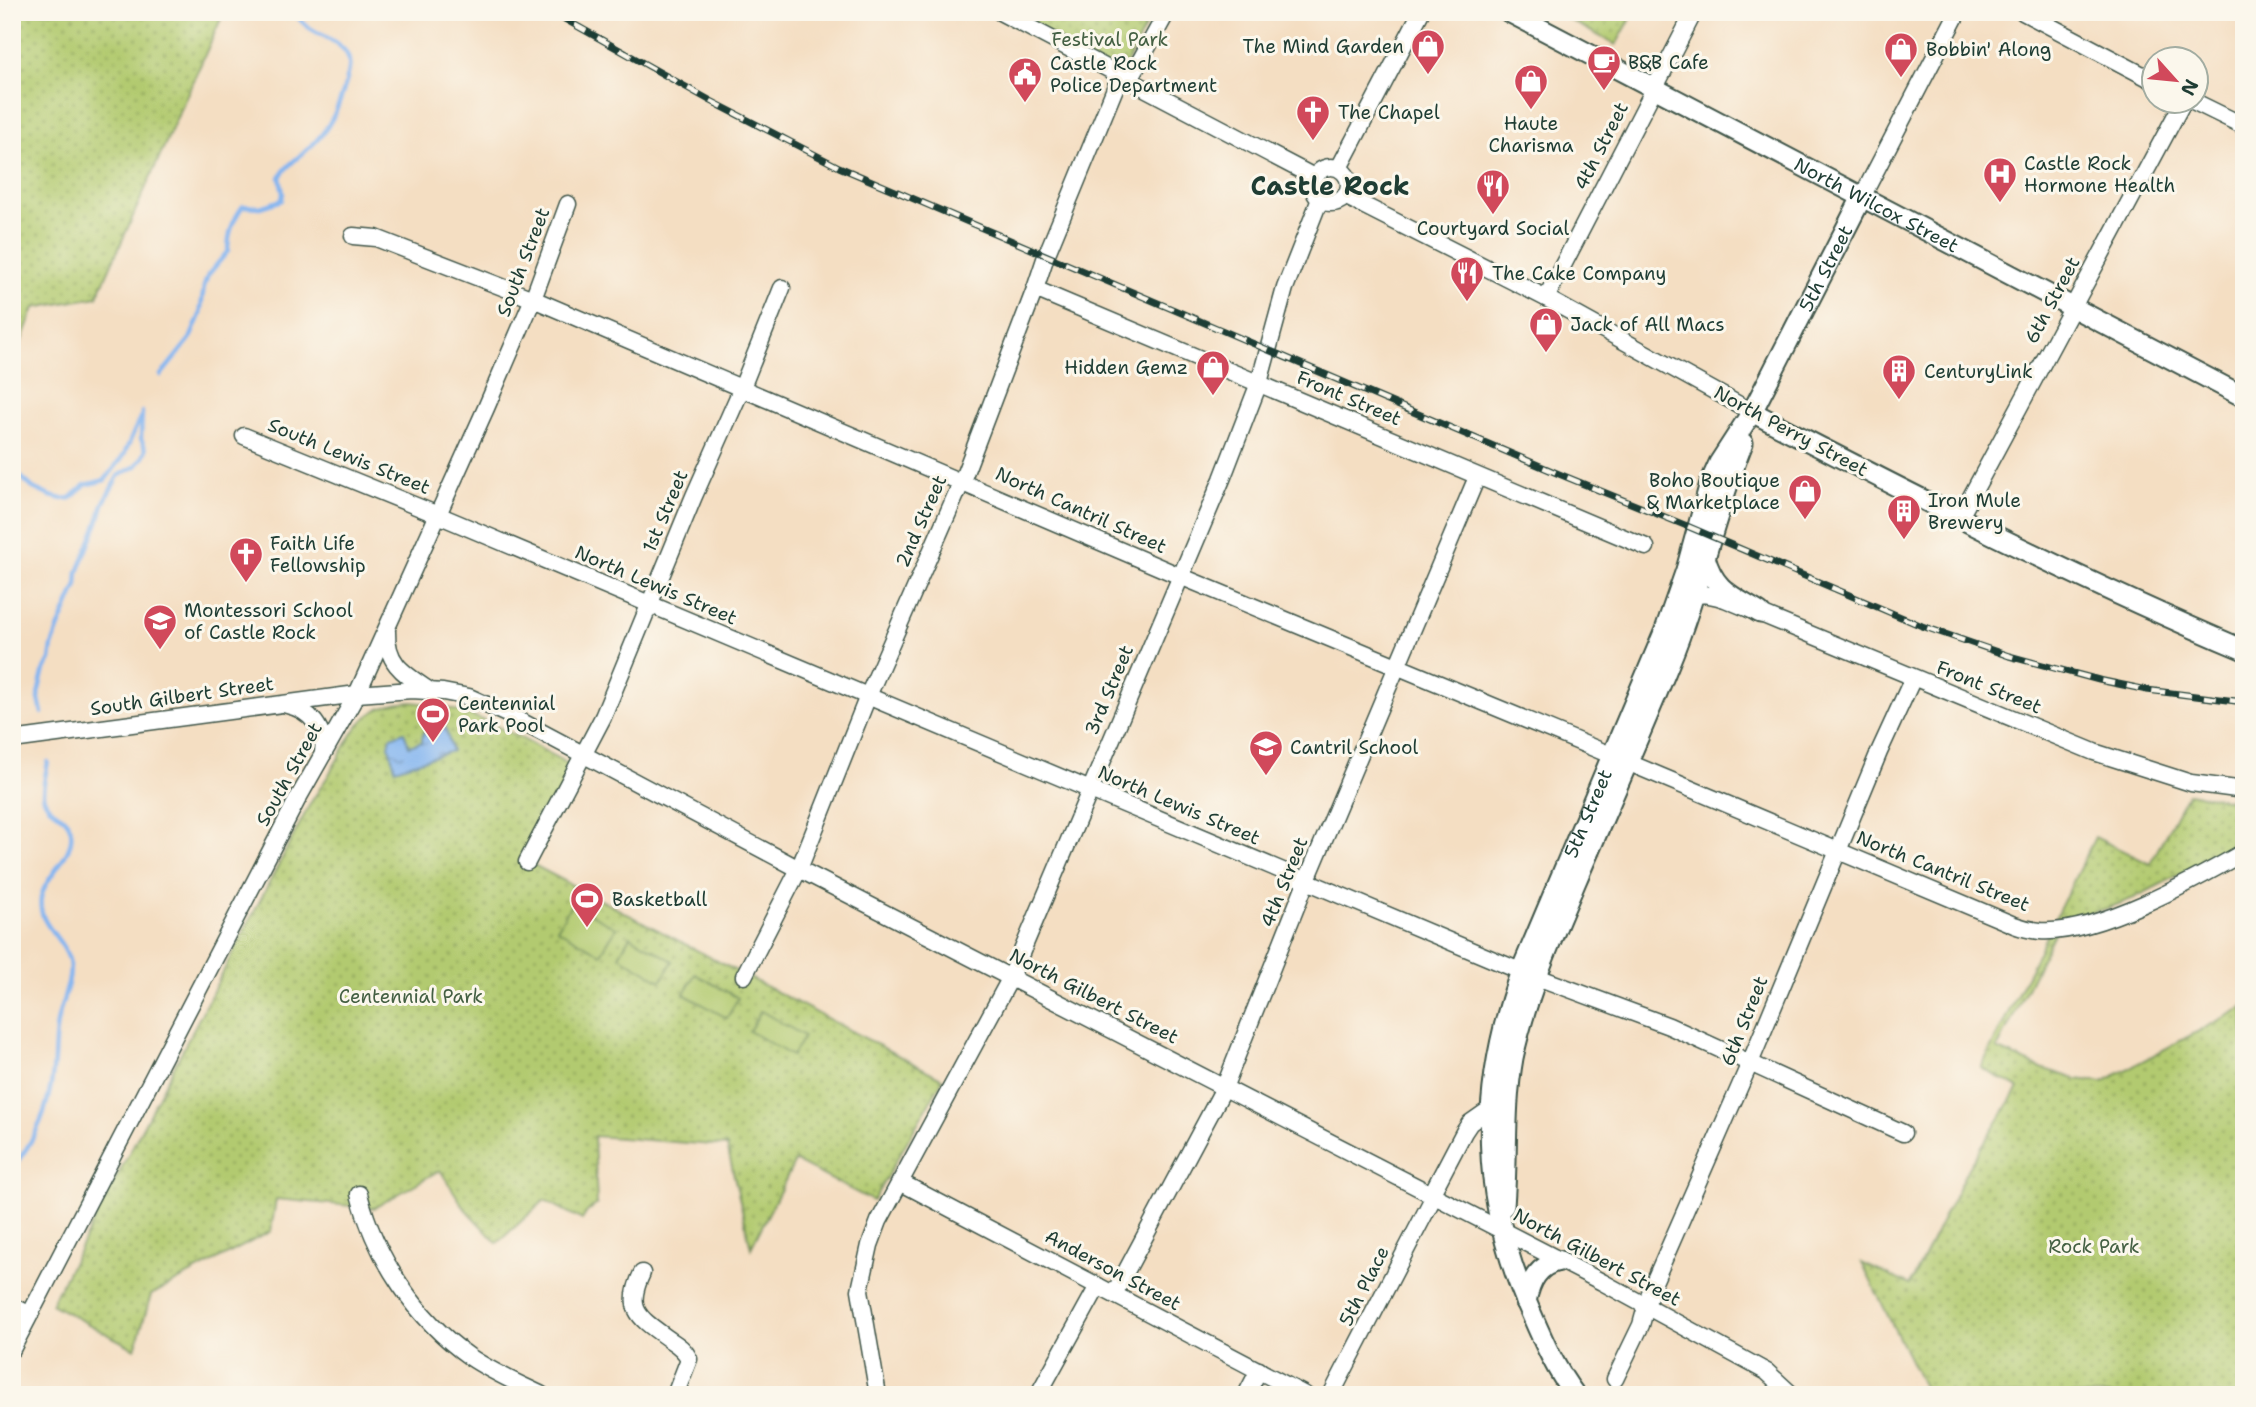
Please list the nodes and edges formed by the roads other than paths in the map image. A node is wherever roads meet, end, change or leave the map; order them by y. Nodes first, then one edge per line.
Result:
1 (1000, 12) edge
2 (1167, 12) edge
3 (1421, 12) edge
4 (1509, 12) edge
5 (1694, 12) edge
6 (1958, 12) edge
7 (2023, 12) edge
8 (2140, 74) edge
9 (1125, 78) junction
10 (1655, 89) junction
11 (2210, 109) edge
12 (2175, 116) edge
13 (2244, 126) edge
14 (1339, 168) junction
15 (1314, 177) junction
16 (1345, 196) junction
17 (1862, 197) junction
18 (1320, 199) junction
19 (568, 204) dead end
20 (353, 236) dead end
21 (782, 288) dead end
22 (1035, 289) junction
23 (1546, 298) junction
24 (533, 299) junction
25 (2073, 307) junction
26 (1259, 383) junction
27 (741, 390) junction
28 (2244, 397) edge
29 (1752, 412) junction
30 (244, 436) dead end
31 (1477, 477) junction
32 (962, 481) junction
33 (438, 515) junction
34 (1959, 519) junction
35 (1646, 547) dead end
36 (1705, 557) junction
37 (1180, 576) junction
38 (1694, 595) junction
39 (1725, 598) junction
40 (648, 605) junction
41 (1760, 613) junction
42 (388, 628) junction
43 (1670, 638) junction
44 (2244, 650) edge
45 (1397, 667) junction
46 (1913, 678) junction
47 (429, 690) junction
48 (357, 694) junction
49 (868, 696) junction
50 (279, 704) junction
51 (12, 740) edge
52 (584, 756) junction
53 (322, 757) junction
54 (1620, 759) junction
55 (1089, 790) junction
56 (2244, 790) edge
57 (1838, 851) junction
58 (2244, 852) edge
59 (527, 862) dead end
60 (799, 869) junction
61 (1306, 882) junction
62 (1529, 974) junction
63 (744, 976) dead end
64 (1011, 977) junction
65 (1750, 1063) junction
66 (1223, 1088) junction
67 (1490, 1109) junction
68 (1903, 1133) dead end
69 (900, 1182) junction
70 (359, 1194) dead end
71 (1433, 1195) junction
72 (1503, 1231) junction
73 (1560, 1261) junction
74 (642, 1273) dead end
75 (1098, 1286) junction
76 (1114, 1294) junction
77 (1526, 1302) junction
78 (12, 1306) edge
79 (1647, 1306) junction
80 (29, 1314) junction
81 (12, 1349) edge
82 (1259, 1370) junction
83 (1615, 1379) dead end
84 (516, 1389) edge
85 (541, 1395) edge
86 (675, 1395) edge
87 (878, 1395) edge
88 (1038, 1395) edge
89 (1246, 1395) edge
90 (1305, 1395) edge
91 (1331, 1395) edge
92 (1575, 1395) edge
93 (1792, 1395) edge

1 - 9 street
2 - 9 street, 2nd Street
3 - 14 street
4 - 10 main road, North Wilcox Street
5 - 10 street, 4th Street
6 - 17 street, 5th Street
7 - 8 street
9 - 15 street
9 - 22 street, 2nd Street
10 - 17 main road, North Wilcox Street
10 - 23 street, 4th Street
11 - 13 street
12 - 25 street, 6th Street
14 - 15 street
14 - 16 street
15 - 18 street
16 - 18 street
16 - 23 street, North Perry Street
17 - 25 main road, North Wilcox Street
17 - 29 main road, 5th Street
18 - 26 street, 3rd Street
19 - 24 street, South Street
20 - 24 street, North Cantril Street
21 - 27 street, 1st Street
22 - 26 street, Front Street
22 - 32 street, 2nd Street
23 - 29 street, North Perry Street
24 - 27 street, North Cantril Street
24 - 33 street, South Street
25 - 28 main road, North Wilcox Street
25 - 34 street, 6th Street
26 - 31 street, Front Street
26 - 37 street, 3rd Street
27 - 32 street, North Cantril Street
27 - 40 street, 1st Street
29 - 34 main road, North Perry Street
29 - 36 main road, 5th Street
29 - 43 main road, 5th Street
30 - 33 street, South Lewis Street
31 - 35 street, Front Street
31 - 45 street, 4th Street
32 - 37 street, North Cantril Street
32 - 49 street, 2nd Street
33 - 40 street, North Lewis Street
33 - 42 street, South Street
34 - 44 main road, North Perry Street
36 - 38 main road, 5th Street
36 - 41 main road
37 - 45 street, North Cantril Street
37 - 55 street, 3rd Street
38 - 39 street, Front Street
38 - 43 main road, 5th Street
39 - 41 street, Front Street
39 - 43 street
40 - 49 street, North Lewis Street
40 - 52 street, 1st Street
41 - 46 street, Front Street
42 - 47 street
42 - 48 street, South Street
43 - 54 main road, 5th Street
45 - 54 street, North Cantril Street
45 - 61 street, 4th Street
46 - 56 street, Front Street
46 - 57 street, 6th Street
47 - 48 street, North Gilbert Street
47 - 52 street, North Gilbert Street
48 - 50 street, South Gilbert Street
48 - 53 street, South Street
49 - 55 street, North Lewis Street
49 - 60 street, 2nd Street
50 - 51 street, South Gilbert Street
50 - 53 street
52 - 59 street, 1st Street
52 - 60 street, North Gilbert Street
53 - 80 street, South Street
54 - 57 street, North Cantril Street
54 - 62 main road, 5th Street
55 - 61 street, North Lewis Street
55 - 64 street, 3rd Street
57 - 58 street, North Cantril Street
57 - 65 street, 6th Street
60 - 63 street, 2nd Street
60 - 64 street, North Gilbert Street
61 - 62 street, North Lewis Street
61 - 66 street, 4th Street
62 - 65 street, North Lewis Street
62 - 67 main road, 5th Street
62 - 72 main road, 5th Street
64 - 66 street, North Gilbert Street
64 - 69 street, 3rd Street
65 - 68 street, North Lewis Street
65 - 79 street, 6th Street
66 - 71 street, North Gilbert Street
66 - 76 street, 4th Street
67 - 71 street, 5th Place
67 - 72 main road, 5th Street
69 - 75 street, Anderson Street
69 - 87 street, 3rd Street
70 - 84 street
71 - 72 street, North Gilbert Street
71 - 91 street, 5th Place
72 - 73 street, North Gilbert Street
72 - 77 main road, 5th Street
73 - 77 main road
73 - 79 street, North Gilbert Street
74 - 86 street
75 - 76 street, Anderson Street
75 - 88 street
76 - 82 street, Anderson Street
77 - 92 main road, 5th Street
78 - 80 street
79 - 83 street, 6th Street
79 - 93 street, North Gilbert Street
80 - 81 street, South Street
82 - 89 street
82 - 90 street, Anderson Street
84 - 85 street

